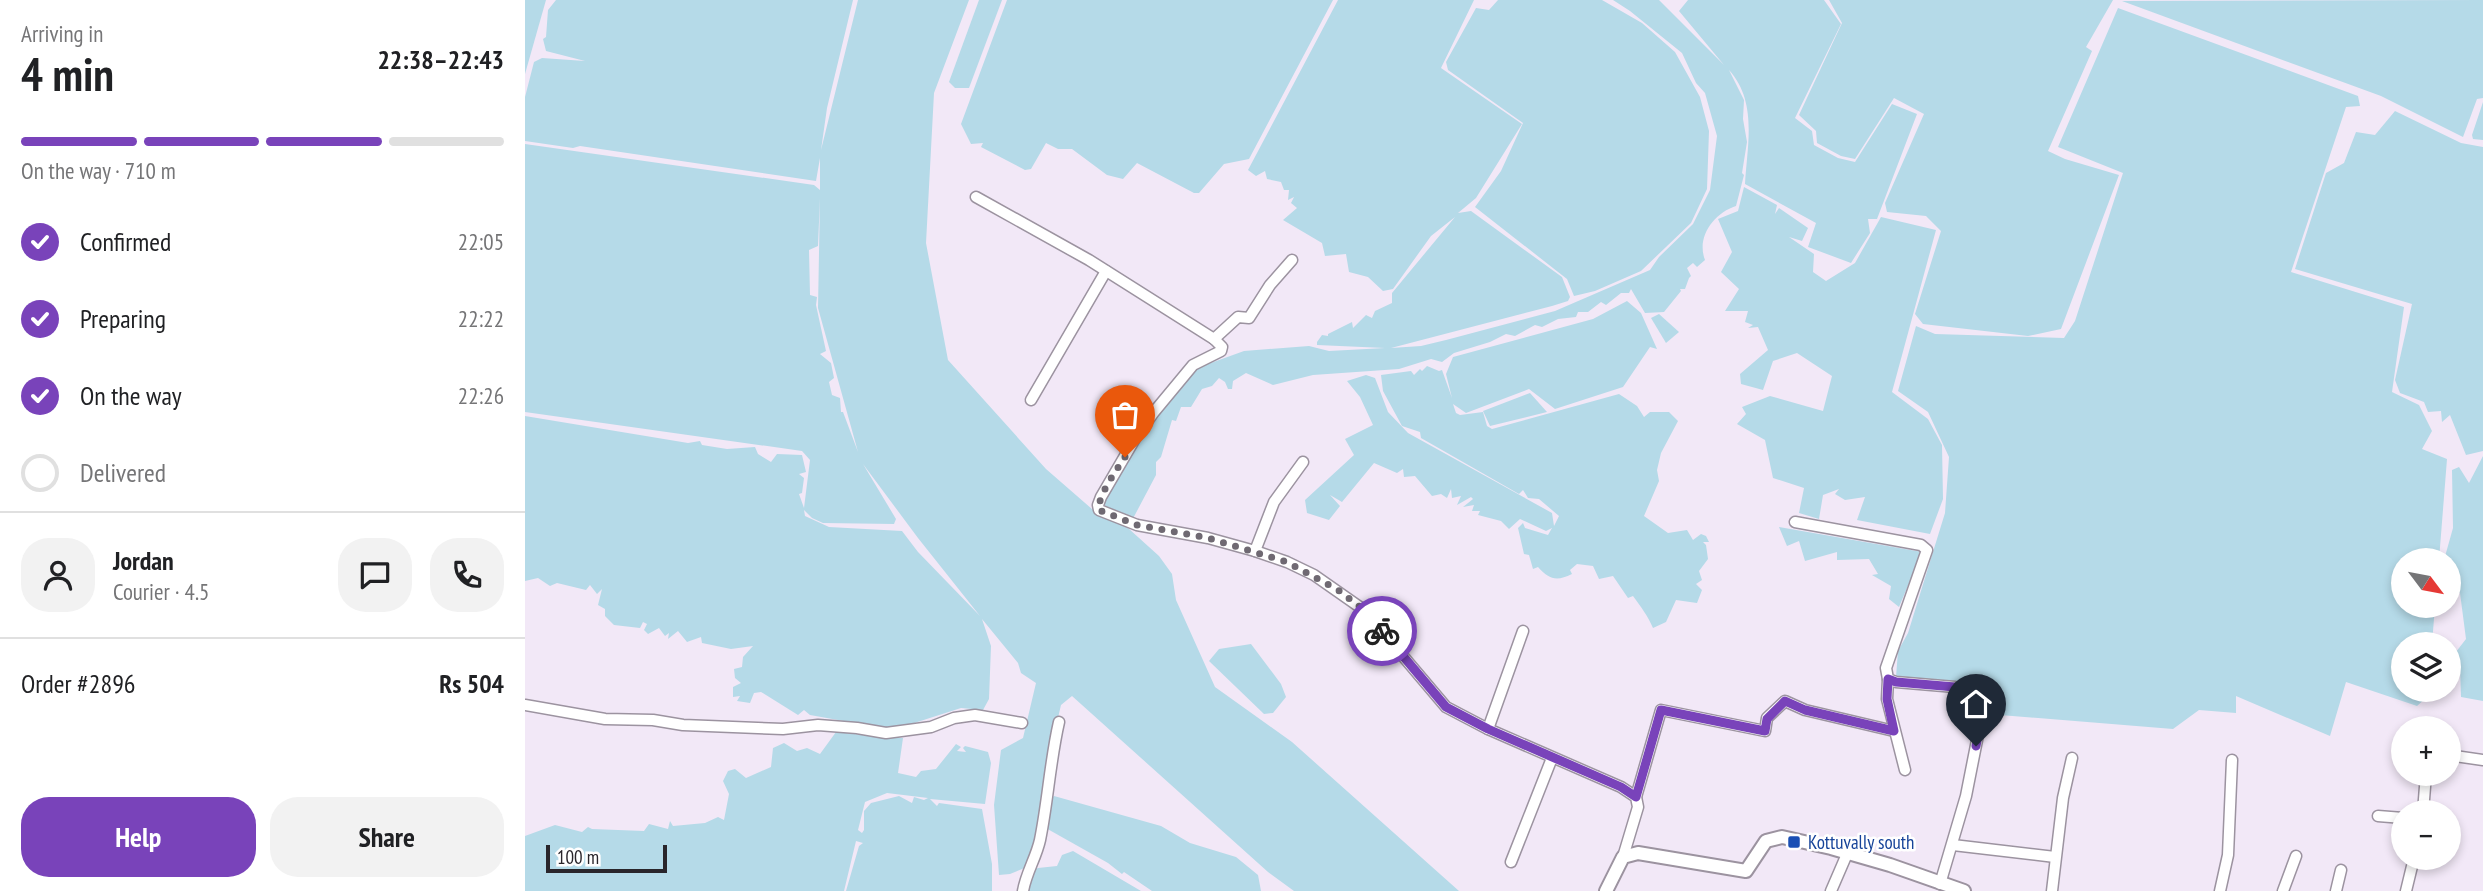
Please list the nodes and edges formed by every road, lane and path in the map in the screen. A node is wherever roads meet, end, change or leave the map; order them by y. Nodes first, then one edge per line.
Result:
1 (976, 197) dead end
2 (1292, 260) dead end
3 (1106, 271) junction
4 (1214, 340) junction
5 (1031, 400) dead end
6 (1303, 462) dead end
7 (1795, 522) dead end
8 (1255, 551) junction
9 (1523, 631) dead end
10 (1888, 679) junction
11 (525, 705) edge
12 (1059, 722) dead end
13 (1022, 723) dead end
14 (1488, 729) junction
15 (1894, 731) junction
16 (2461, 757) edge
17 (1552, 758) junction
18 (2072, 758) dead end
19 (2232, 760) dead end
20 (2483, 760) edge
21 (1905, 770) dead end
22 (1636, 797) junction
23 (2378, 816) dead end
24 (2391, 817) edge
25 (1953, 845) junction
26 (1847, 853) junction
27 (2296, 856) dead end
28 (1623, 857) junction
29 (2055, 857) junction
30 (1511, 862) dead end
31 (2341, 870) dead end
32 (2411, 870) edge
33 (1935, 886) edge
34 (1023, 891) edge
35 (1606, 891) edge
36 (1831, 891) edge
37 (1964, 891) edge
38 (2052, 891) edge
39 (2220, 891) edge
40 (2283, 891) edge
41 (2336, 891) edge
42 (2406, 891) edge

1 - 3 street
2 - 4 street
3 - 4 street
3 - 5 street
4 - 8 street
6 - 8 street
7 - 10 street
8 - 14 street
9 - 14 street
10 - 15 street
10 - 25 street
11 - 13 street
12 - 34 street
14 - 17 street
15 - 21 street
15 - 22 street
16 - 20 street
17 - 22 street
17 - 30 street
18 - 29 street
19 - 39 street
22 - 28 street
23 - 24 street
25 - 29 street
25 - 33 street
26 - 28 main road
26 - 33 main road
26 - 36 street
27 - 40 street
28 - 35 main road
29 - 38 street
31 - 41 street
32 - 42 street
33 - 37 main road

